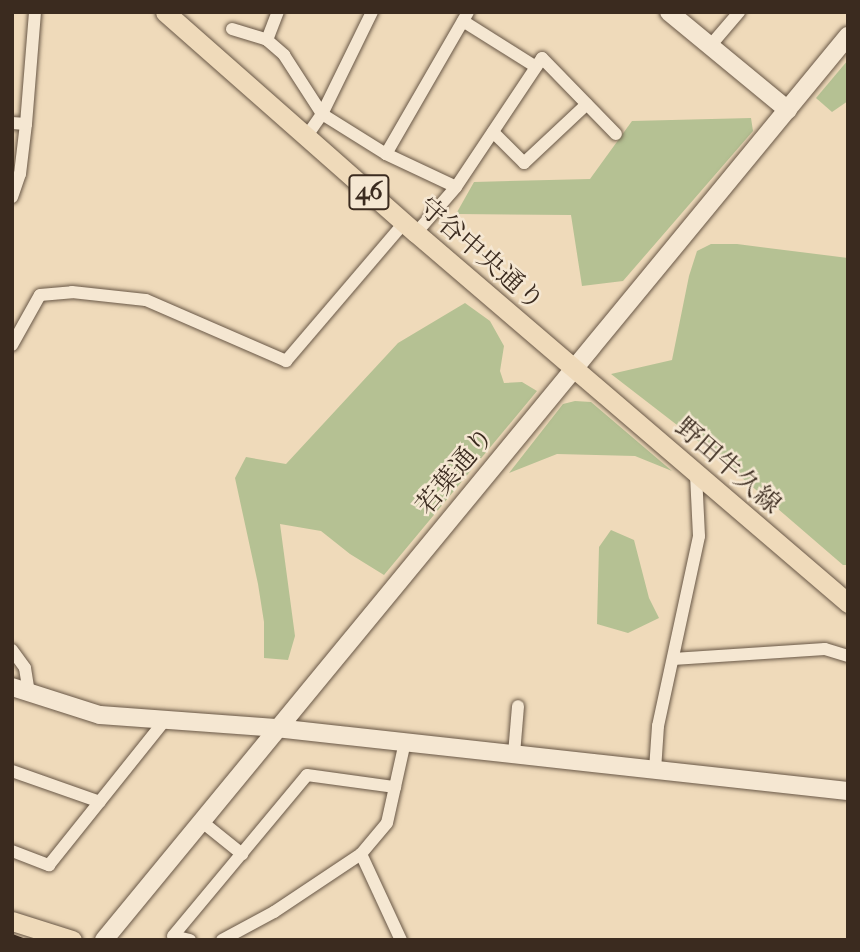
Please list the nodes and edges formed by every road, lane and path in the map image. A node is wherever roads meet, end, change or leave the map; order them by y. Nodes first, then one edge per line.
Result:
1 (35, 12) edge
2 (165, 12) edge
3 (278, 12) edge
4 (372, 12) edge
5 (670, 12) edge
6 (739, 12) edge
7 (466, 17) edge
8 (232, 29) dead end
9 (848, 36) edge
10 (267, 40) junction
11 (710, 46) junction
12 (536, 67) junction
13 (587, 104) junction
14 (788, 110) junction
15 (322, 114) junction
16 (12, 122) edge
17 (26, 124) junction
18 (493, 132) junction
19 (615, 134) dead end
20 (306, 137) junction
21 (386, 153) junction
22 (456, 187) junction
23 (12, 197) edge
24 (410, 228) junction
25 (12, 345) edge
26 (574, 369) junction
27 (696, 474) junction
28 (848, 603) edge
29 (12, 650) edge
30 (848, 656) edge
31 (673, 659) junction
32 (21, 690) edge
33 (518, 706) dead end
34 (165, 720) junction
35 (276, 728) junction
36 (405, 742) junction
37 (514, 754) junction
38 (655, 770) junction
39 (12, 771) edge
40 (395, 787) junction
41 (848, 791) edge
42 (100, 802) junction
43 (201, 821) junction
44 (12, 851) edge
45 (242, 854) junction
46 (361, 854) junction
47 (12, 921) edge
48 (72, 940) edge
49 (104, 940) edge
50 (190, 940) edge
51 (222, 940) edge
52 (401, 940) edge

1 - 17 street
2 - 20 main road, 守谷中央通り / 46
3 - 10 street
4 - 15 street
5 - 11 street
6 - 11 street
7 - 12 street
7 - 21 street
8 - 10 street
9 - 14 street, 若葉通り
10 - 15 street
11 - 14 street
12 - 13 street
12 - 18 street
13 - 18 street
13 - 19 street
14 - 26 street, 若葉通り
15 - 20 street
15 - 21 street
16 - 17 street
17 - 23 street
18 - 22 street
20 - 24 main road, 守谷中央通り / 46
21 - 22 street
22 - 24 street
24 - 25 street
24 - 26 main road, 守谷中央通り / 46
26 - 27 main road, 野田牛久線 / 46
26 - 35 street, 若葉通り
27 - 28 main road, 野田牛久線 / 46
27 - 31 street
29 - 32 street
30 - 31 street
31 - 38 street
32 - 34 street
33 - 37 street
34 - 35 street
34 - 42 street
35 - 36 street
35 - 43 street, 若葉通り
36 - 37 street
36 - 40 street
37 - 38 street
38 - 41 street
39 - 42 street
40 - 45 street
40 - 46 street
42 - 44 street
43 - 45 street
43 - 49 street, 若葉通り
45 - 50 street
46 - 51 street
46 - 52 street
47 - 48 main road

